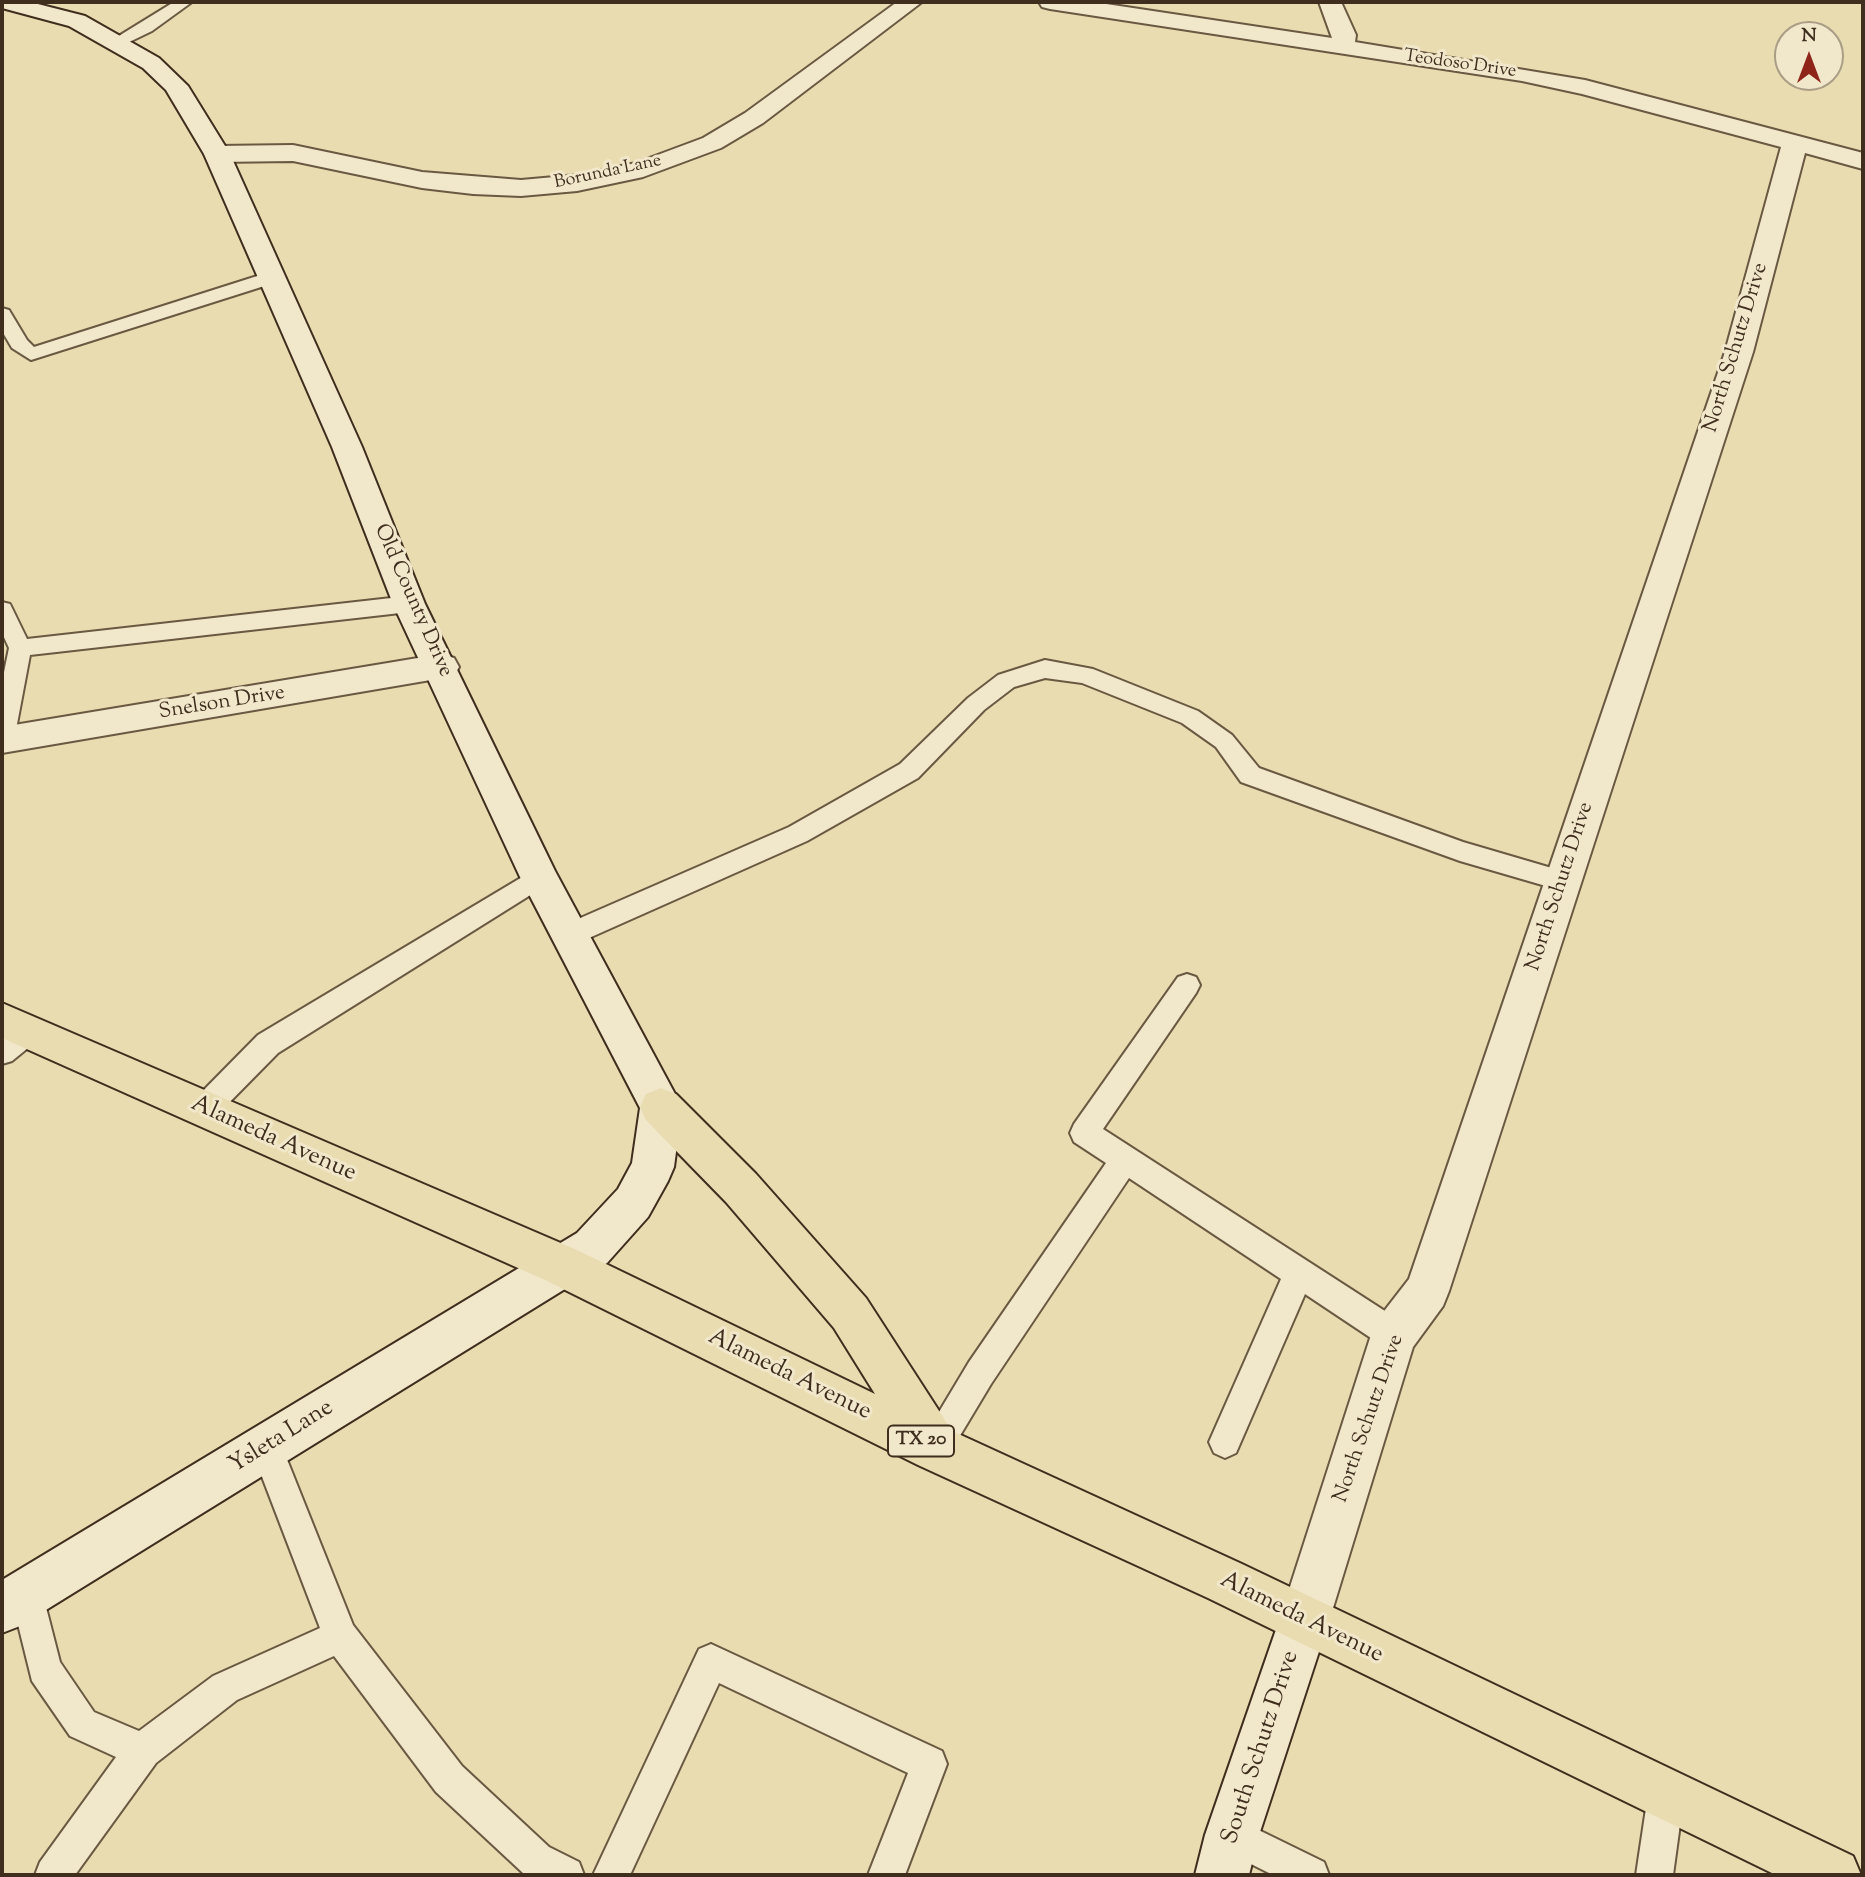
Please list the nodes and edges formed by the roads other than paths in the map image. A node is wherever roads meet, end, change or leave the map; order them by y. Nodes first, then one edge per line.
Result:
1 (4, 2) edge
2 (184, 2) edge
3 (911, 2) edge
4 (1050, 2) edge
5 (1330, 2) edge
6 (117, 42) junction
7 (1343, 47) junction
8 (1795, 143) junction
9 (217, 154) junction
10 (1863, 161) edge
11 (273, 276) junction
12 (2, 314) edge
13 (409, 604) junction
14 (2, 610) edge
15 (20, 648) junction
16 (442, 667) junction
17 (8, 690) edge
18 (2, 740) edge
19 (539, 877) junction
20 (1563, 881) junction
21 (571, 934) junction
22 (1187, 985) dead end
23 (11, 1034) edge
24 (661, 1107) junction
25 (202, 1110) junction
26 (1125, 1159) junction
27 (561, 1265) junction
28 (1298, 1275) junction
29 (1394, 1335) junction
30 (1226, 1442) dead end
31 (267, 1448) junction
32 (935, 1448) junction
33 (15, 1600) edge
34 (1304, 1621) junction
35 (340, 1636) junction
36 (143, 1750) junction
37 (1666, 1795) junction
38 (1227, 1855) edge
39 (53, 1875) edge
40 (566, 1875) edge
41 (611, 1875) edge
42 (887, 1875) edge
43 (1311, 1875) edge
44 (1654, 1875) edge
45 (1834, 1875) edge

1 - 6 street, Old County Drive
2 - 6 lane
3 - 9 street, Borunda Lane
4 - 7 street, Teodoso Drive
5 - 7 street
6 - 9 street, Old County Drive
7 - 8 street, Teodoso Drive
8 - 10 street, Teodoso Drive
8 - 20 street, North Schutz Drive
9 - 11 street, Old County Drive
11 - 12 lane
11 - 13 street, Old County Drive
13 - 15 lane
13 - 16 street, Old County Drive
14 - 15 lane
15 - 17 lane
16 - 18 street, Snelson Drive
16 - 19 street, Old County Drive
17 - 18 lane
19 - 21 street, Old County Drive
19 - 25 lane
20 - 21 lane
20 - 29 street, North Schutz Drive
21 - 24 street, Old County Drive
22 - 26 lane
23 - 25 main road, Alameda Avenue / TX 20
24 - 27 street
24 - 32 main road
25 - 27 main road, Alameda Avenue / TX 20
26 - 28 lane
26 - 32 lane
27 - 31 street, Ysleta Lane
27 - 32 main road, Alameda Avenue / TX 20
28 - 29 lane
28 - 30 lane
29 - 34 street, North Schutz Drive
31 - 33 street, Ysleta Lane
31 - 35 lane
32 - 34 main road, Alameda Avenue / TX 20
33 - 36 lane
34 - 37 main road, Alameda Avenue / TX 20
34 - 38 street, South Schutz Drive
35 - 36 lane
35 - 40 lane
36 - 39 lane
37 - 44 lane
37 - 45 main road, Alameda Avenue / TX 20
38 - 43 lane
41 - 42 lane

